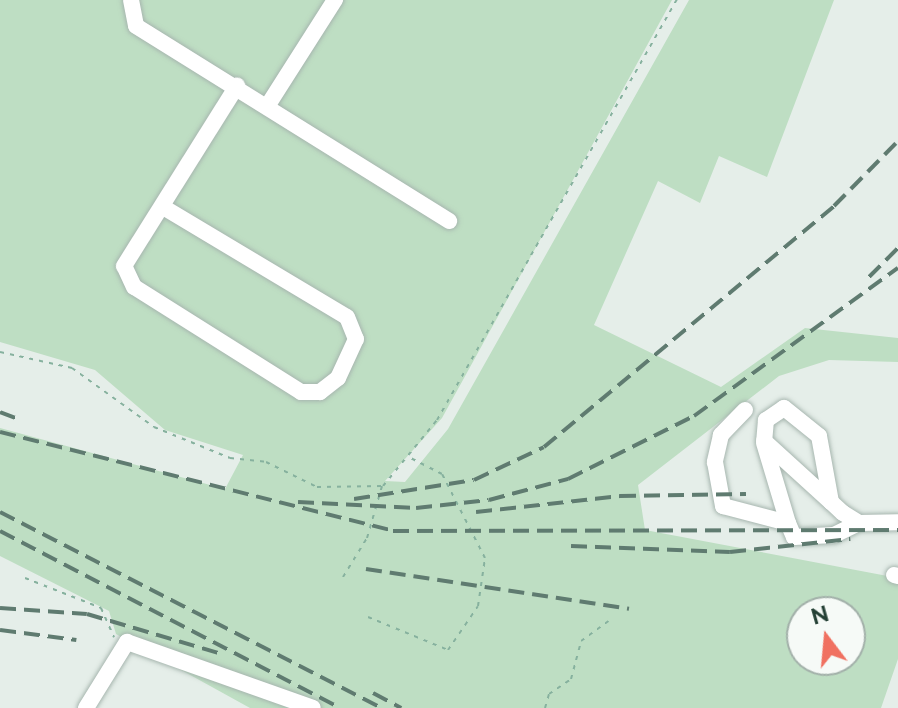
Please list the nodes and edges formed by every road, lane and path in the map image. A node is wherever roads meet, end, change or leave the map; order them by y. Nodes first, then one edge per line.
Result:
1 (131, 0) edge
2 (335, 0) edge
3 (677, 0) edge
4 (237, 86) junction
5 (268, 105) junction
6 (163, 207) junction
7 (449, 221) dead end
8 (0, 352) edge
9 (745, 410) dead end
10 (764, 441) junction
11 (408, 457) junction
12 (383, 486) junction
13 (831, 502) junction
14 (898, 522) edge
15 (788, 523) junction
16 (859, 523) junction
17 (343, 577) dead end
18 (25, 578) dead end
19 (368, 617) dead end
20 (609, 621) dead end
21 (127, 642) junction
22 (86, 708) edge
23 (313, 708) edge
24 (545, 708) edge

1 - 4 street
2 - 5 street
3 - 11 path
4 - 5 street
4 - 6 street
5 - 7 street
6 - 6 street
8 - 12 path
9 - 15 street
10 - 13 street
10 - 13 street
10 - 15 street
11 - 12 path
11 - 19 path
12 - 17 path
13 - 16 street
14 - 16 street
15 - 16 street
18 - 21 path
20 - 24 path
21 - 22 street
21 - 23 street

